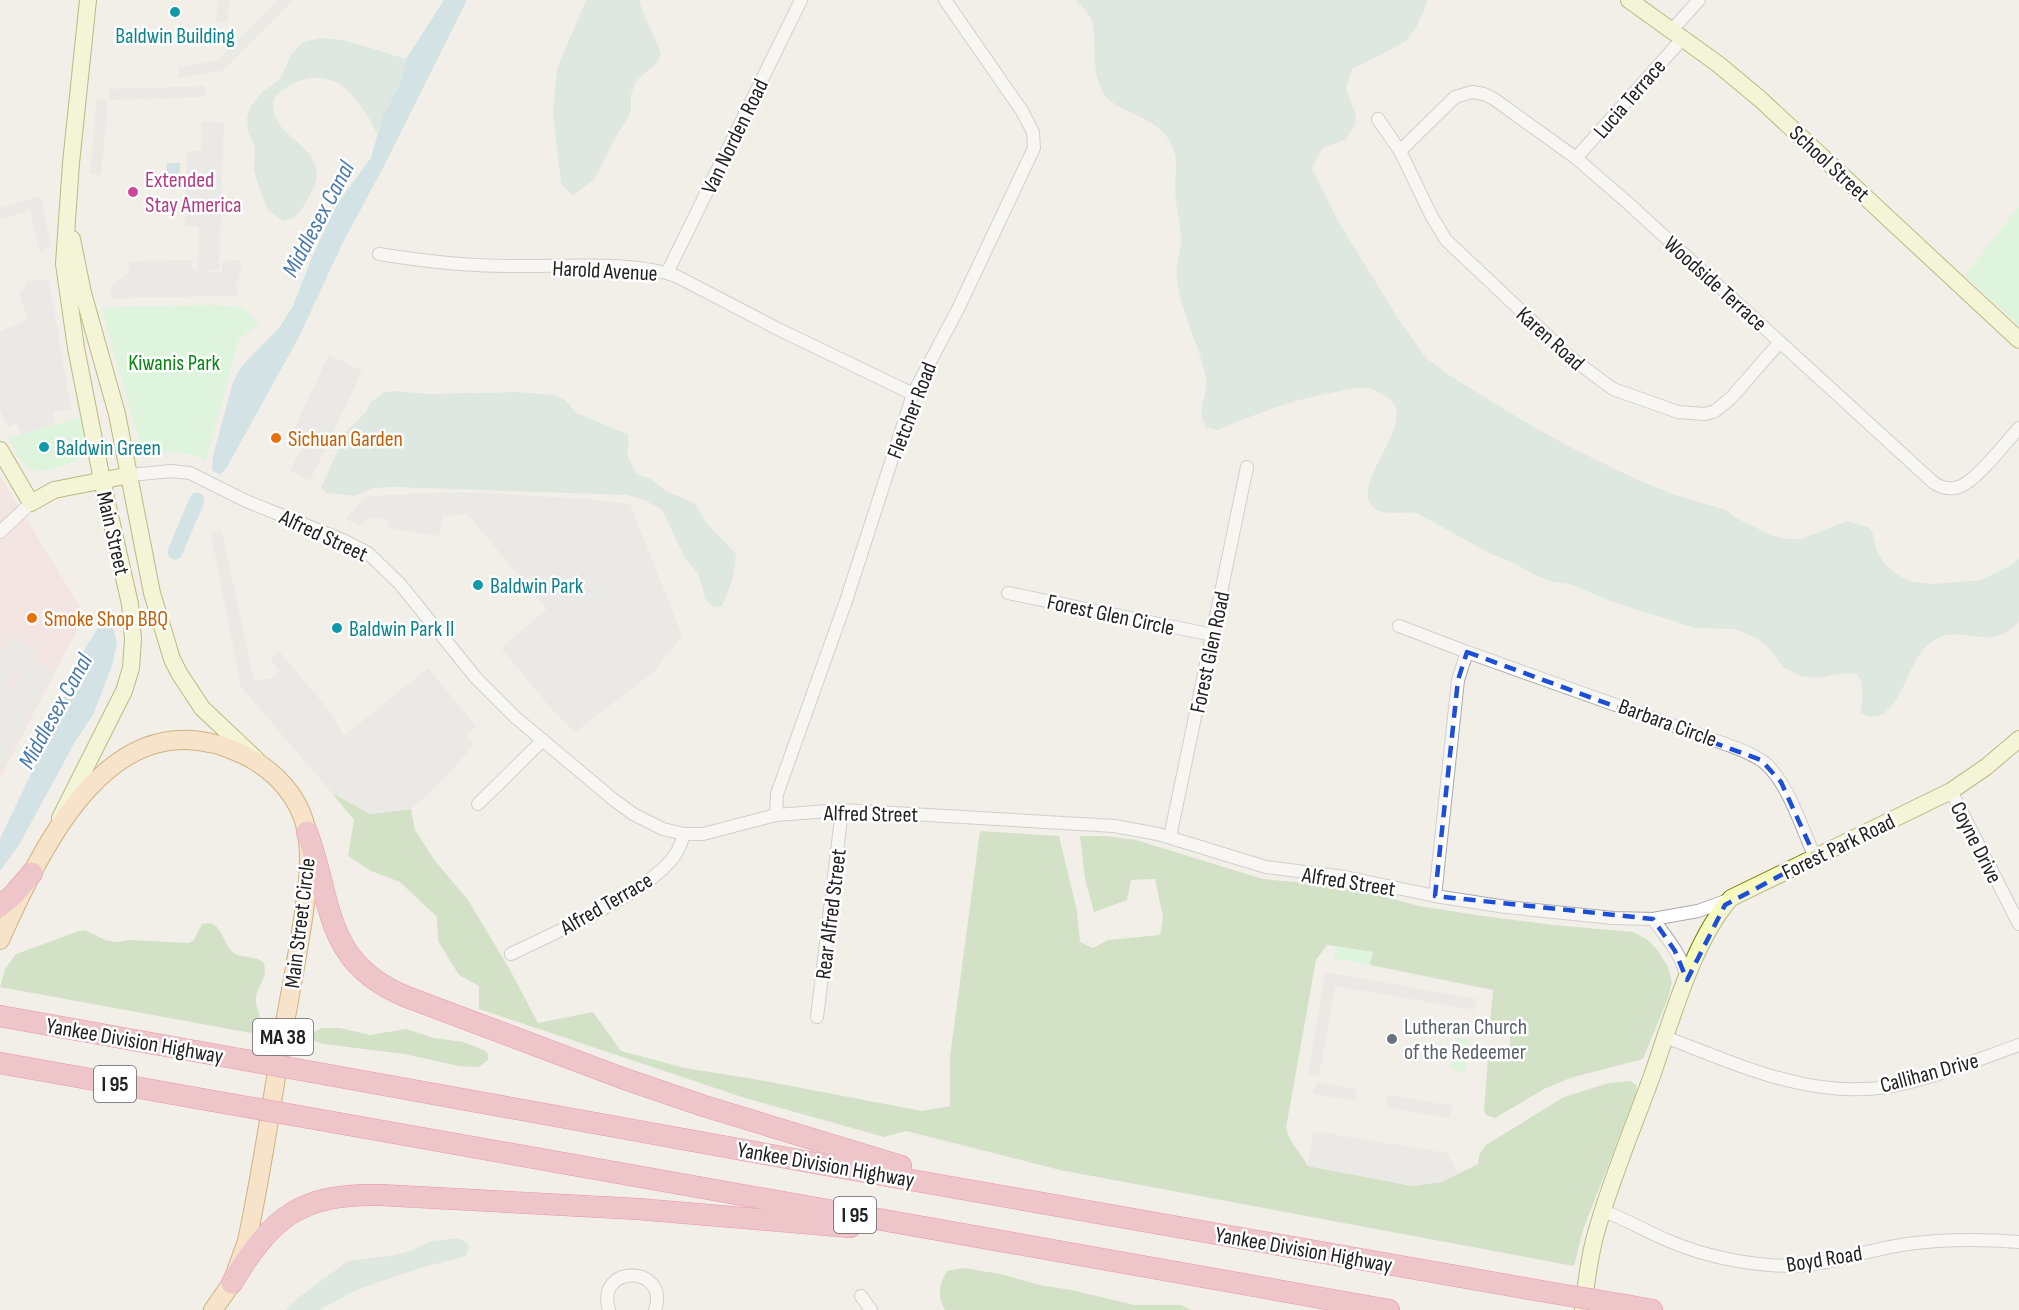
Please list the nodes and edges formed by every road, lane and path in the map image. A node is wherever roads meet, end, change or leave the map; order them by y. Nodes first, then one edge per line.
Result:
1 (88, 0) edge
2 (801, 0) edge
3 (945, 0) edge
4 (1629, 0) edge
5 (1699, 0) edge
6 (1677, 34) junction
7 (1378, 119) dead end
8 (1400, 151) junction
9 (1576, 158) junction
10 (68, 211) junction
11 (379, 254) dead end
12 (667, 273) junction
13 (2019, 340) edge
14 (1780, 342) junction
15 (913, 394) junction
16 (2019, 428) edge
17 (0, 450) edge
18 (1247, 467) dead end
19 (130, 475) junction
20 (102, 480) junction
21 (31, 503) junction
22 (0, 532) edge
23 (1008, 593) dead end
24 (1399, 626) dead end
25 (1213, 635) junction
26 (1467, 652) junction
27 (2019, 739) edge
28 (543, 740) junction
29 (266, 768) junction
30 (1951, 791) junction
31 (478, 804) dead end
32 (842, 810) junction
33 (776, 815) junction
34 (307, 832) junction
35 (684, 834) junction
36 (1170, 837) junction
37 (51, 839) junction
38 (1815, 856) junction
39 (32, 873) junction
40 (1435, 896) junction
41 (1731, 898) junction
42 (0, 906) edge
43 (1653, 919) junction
44 (2019, 924) edge
45 (0, 940) edge
46 (511, 954) dead end
47 (1687, 980) junction
48 (5, 1017) edge
49 (817, 1017) dead end
50 (1665, 1037) junction
51 (2019, 1045) edge
52 (0, 1063) edge
53 (991, 1193) junction
54 (1603, 1211) junction
55 (996, 1240) junction
56 (2019, 1242) edge
57 (232, 1283) junction
58 (861, 1296) dead end
59 (213, 1310) edge
60 (609, 1310) edge
61 (655, 1310) edge
62 (871, 1310) edge
63 (1389, 1310) edge
64 (1583, 1310) edge
65 (1652, 1310) edge

1 - 10 main road, Main Street / MA 38
2 - 12 street, Van Norden Road
3 - 15 street, Fletcher Road
4 - 6 main road, School Street
5 - 6 street, Lucia Terrace
6 - 9 street, Lucia Terrace
6 - 13 main road, School Street
7 - 8 street, Karen Road
8 - 9 street, Woodside Terrace
8 - 14 street, Karen Road
9 - 14 street, Woodside Terrace
10 - 19 main road, Main Street / MA 38
10 - 20 main road, Main Street / MA 38
11 - 12 street, Harold Avenue
12 - 15 street, Harold Avenue
14 - 16 street, Woodside Terrace
15 - 33 street, Fletcher Road
17 - 21 main road
18 - 25 street, Forest Glen Road
19 - 20 main road
19 - 28 street, Alfred Street
19 - 29 main road, Main Street / MA 38
20 - 21 main road
20 - 37 main road, Main Street / MA 38
21 - 22 street
23 - 25 street, Forest Glen Circle
24 - 26 street, Barbara Circle
25 - 36 street, Forest Glen Road
26 - 38 street, Barbara Circle
26 - 40 street
27 - 30 main road, Forest Park Road
28 - 31 street
28 - 35 street, Alfred Street
29 - 34 main road, Main Street Circle / MA 38
29 - 37 main road, Main Street Circle
30 - 38 main road, Forest Park Road
30 - 44 street, Coyne Drive
32 - 33 street, Alfred Street
32 - 36 street, Alfred Street
32 - 49 street, Rear Alfred Street
33 - 35 street, Alfred Street
34 - 53 highway
34 - 57 main road, Main Street Circle / MA 38
35 - 46 street, Alfred Terrace
36 - 40 street, Alfred Street
37 - 39 main road, Main Street Circle / MA 38
38 - 41 main road, Forest Park Road
39 - 42 highway
39 - 45 main road, Main Street Circle / MA 38
40 - 43 street, Alfred Street
41 - 43 street, Alfred Street
41 - 47 main road, Forest Park Road
43 - 47 street
47 - 50 main road, Forest Park Road
48 - 53 highway, Yankee Division Highway / I 95, bridge
50 - 51 street, Callihan Drive
50 - 54 main road, Forest Park Road
52 - 55 highway, Yankee Division Highway / I 95, bridge
53 - 65 highway, Yankee Division Highway / I 95, bridge
54 - 56 street, Boyd Road
54 - 64 main road, Forest Park Road
55 - 57 highway
55 - 63 highway, Yankee Division Highway / I 95
57 - 59 main road, Main Street Circle / MA 38
58 - 62 street
60 - 61 street

